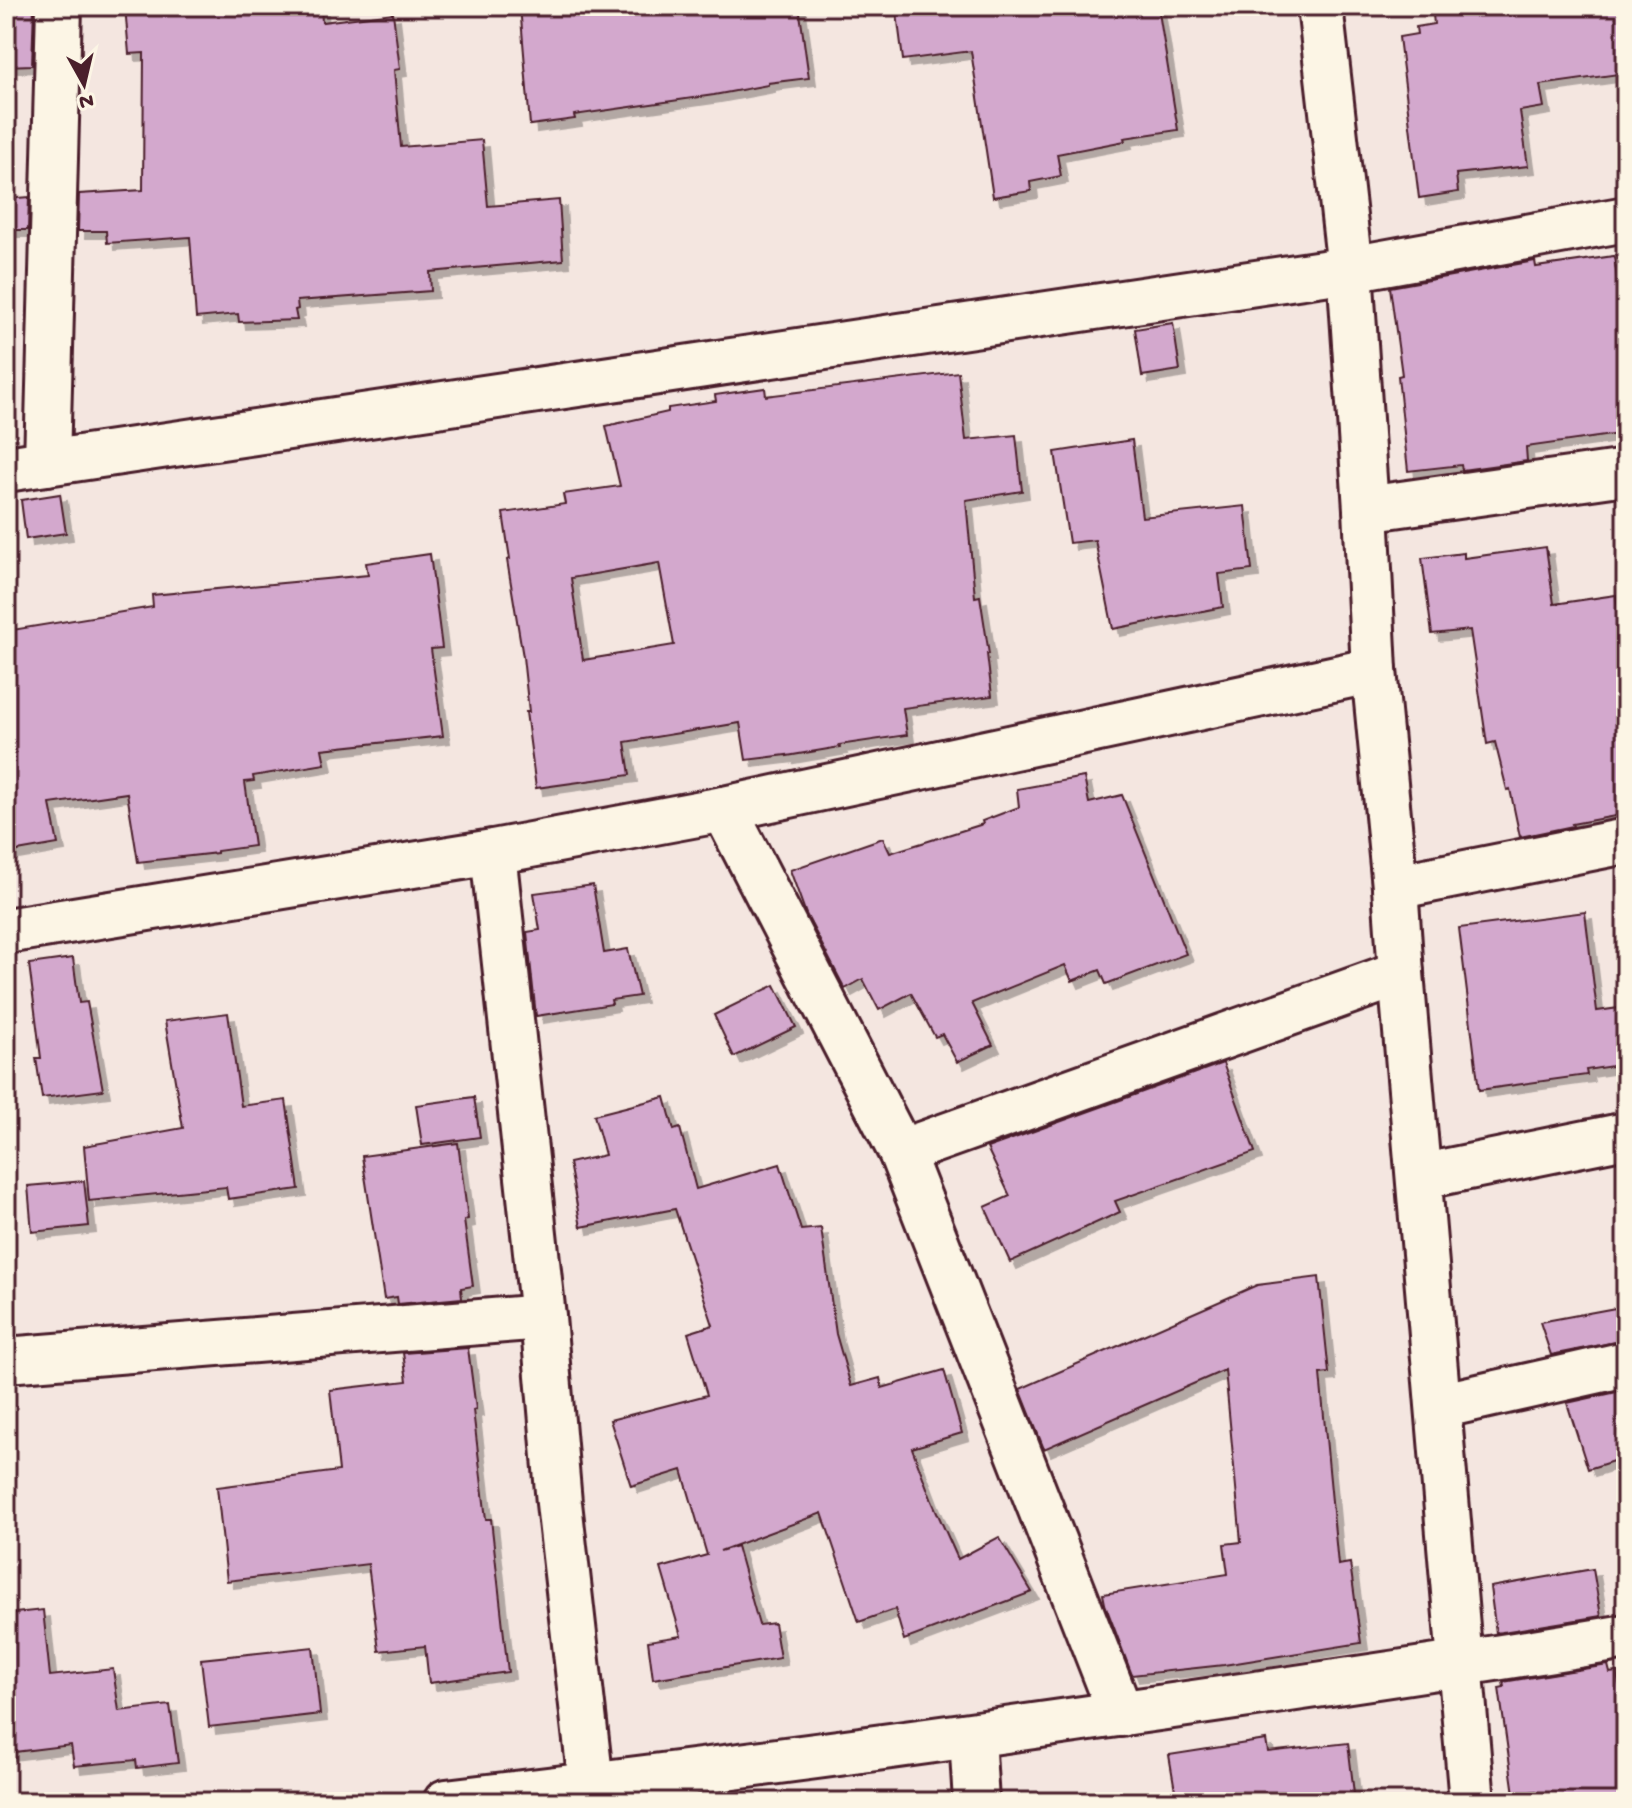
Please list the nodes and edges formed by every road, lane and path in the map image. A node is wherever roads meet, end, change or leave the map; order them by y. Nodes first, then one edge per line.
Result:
1 (59, 6) edge
2 (1320, 6) edge
3 (1626, 219) edge
4 (1350, 269) junction
5 (26, 466) edge
6 (1626, 472) edge
7 (1366, 509) junction
8 (1374, 670) junction
9 (724, 809) junction
10 (1626, 841) edge
11 (493, 852) junction
12 (1395, 887) junction
13 (6, 931) edge
14 (1401, 973) junction
15 (1626, 1135) edge
16 (901, 1152) junction
17 (1419, 1177) junction
18 (543, 1317) junction
19 (6, 1360) edge
20 (1626, 1364) edge
21 (1439, 1406) junction
22 (1626, 1637) edge
23 (1459, 1665) junction
24 (1121, 1714) junction
25 (972, 1736) junction
26 (592, 1794) edge
27 (446, 1802) edge
28 (976, 1802) edge
29 (1472, 1802) edge

1 - 5 street
2 - 4 street
3 - 4 street
4 - 5 street
4 - 7 street
6 - 7 street
7 - 8 street
8 - 9 street
8 - 12 street
9 - 11 street
9 - 16 street
10 - 12 street
11 - 13 street
11 - 18 street
12 - 14 street
14 - 16 street
14 - 17 street
15 - 17 street
16 - 24 street
17 - 21 street
18 - 19 street
18 - 26 street
20 - 21 street
21 - 23 street
22 - 23 street
23 - 24 street
23 - 29 street
24 - 25 street
25 - 26 street
25 - 28 street
26 - 27 street

